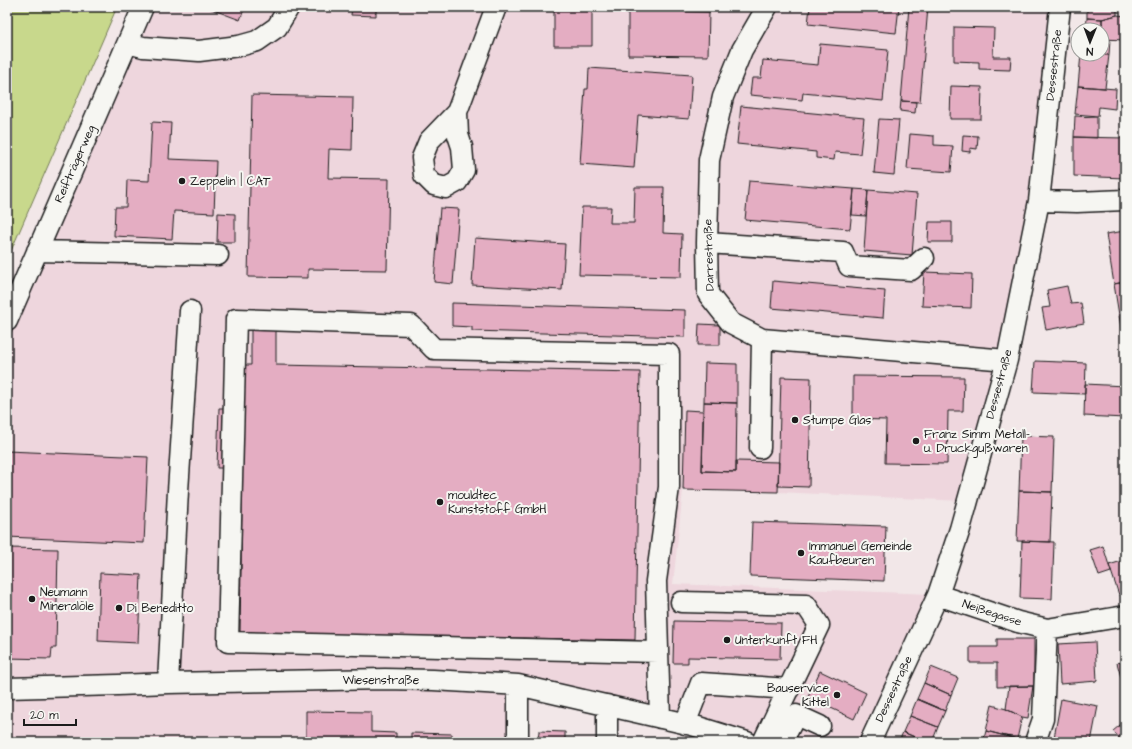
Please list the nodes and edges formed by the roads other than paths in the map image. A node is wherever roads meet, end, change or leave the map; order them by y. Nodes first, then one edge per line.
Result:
1 (143, 7) edge
2 (289, 7) edge
3 (496, 7) edge
4 (767, 7) edge
5 (1060, 7) edge
6 (128, 43) junction
7 (457, 112) dead end
8 (1039, 200) junction
9 (1125, 200) edge
10 (707, 243) junction
11 (37, 251) junction
12 (218, 255) dead end
13 (924, 258) dead end
14 (190, 311) dead end
15 (7, 321) edge
16 (762, 339) junction
17 (1007, 360) junction
18 (760, 448) dead end
19 (938, 595) junction
20 (681, 602) dead end
21 (1125, 616) edge
22 (1048, 629) junction
23 (658, 652) junction
24 (168, 683) junction
25 (518, 686) junction
26 (7, 688) edge
27 (789, 689) junction
28 (607, 705) junction
29 (660, 718) junction
30 (820, 726) dead end
31 (690, 730) edge
32 (518, 742) edge
33 (608, 742) edge
34 (747, 742) edge
35 (763, 742) edge
36 (782, 742) edge
37 (870, 742) edge
38 (1035, 742) edge

1 - 6 street, Reifträgerweg
2 - 6 street
3 - 7 street
4 - 10 street, Darrestraße
5 - 8 street, Dessestraße
6 - 11 street, Reifträgerweg
8 - 9 street
8 - 17 street, Dessestraße
10 - 13 street
10 - 16 street, Darrestraße
11 - 12 street
11 - 15 street, Reifträgerweg
14 - 24 street
16 - 17 street, Darrestraße
16 - 18 street
17 - 19 street, Dessestraße
19 - 22 street, Neißegasse
19 - 37 street, Dessestraße
20 - 27 street
21 - 22 street, Neißegasse
22 - 38 street
23 - 23 street
23 - 29 street
24 - 25 street, Wiesenstraße
24 - 26 street, Wiesenstraße
25 - 28 street, Wiesenstraße
25 - 32 street
27 - 31 street
27 - 35 street
28 - 29 street, Wiesenstraße
28 - 33 street
29 - 31 street, Wiesenstraße
30 - 36 street
31 - 34 street, Wiesenstraße

